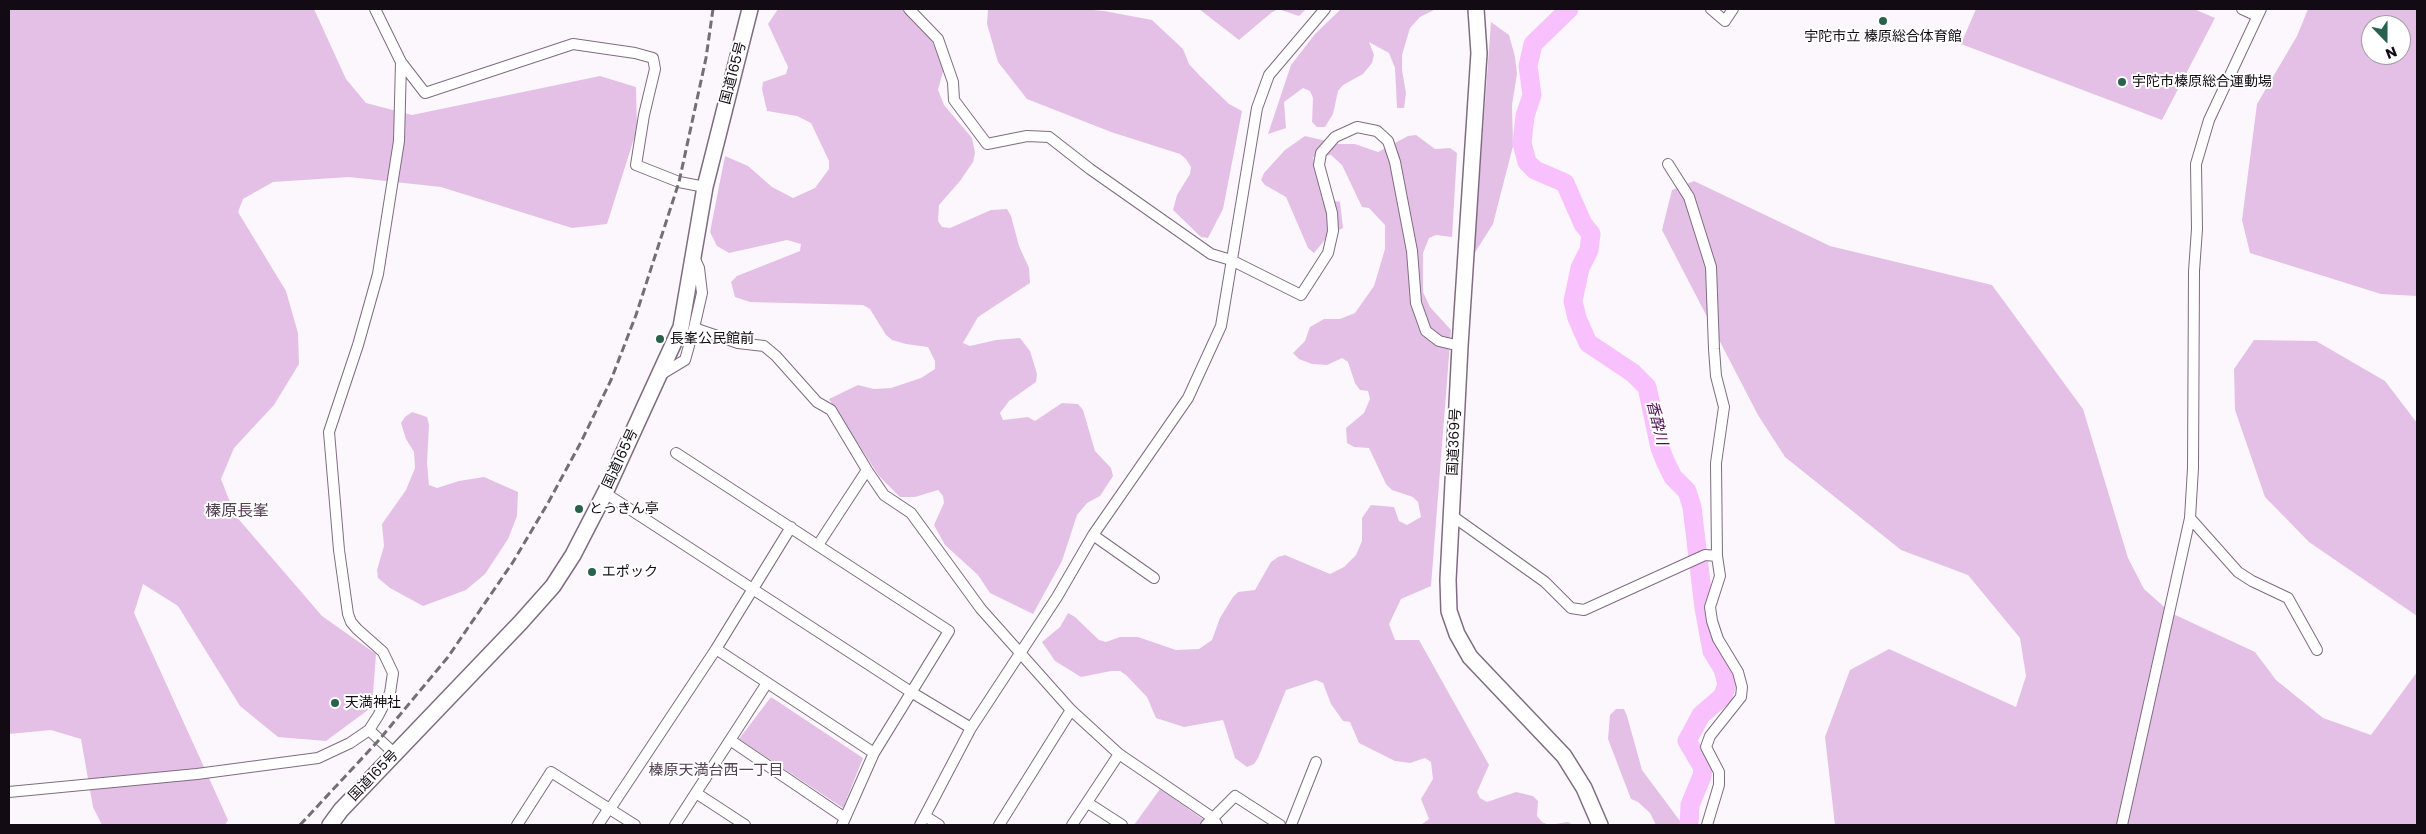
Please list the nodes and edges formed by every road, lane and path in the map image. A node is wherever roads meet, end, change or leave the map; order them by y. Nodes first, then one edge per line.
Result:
1 (375, 9) edge
2 (909, 9) edge
3 (1325, 9) edge
4 (1476, 9) edge
5 (1711, 9) edge
6 (1733, 9) edge
7 (2242, 9) edge
8 (752, 11) edge
9 (2259, 12) edge
10 (401, 62) junction
11 (1668, 164) dead end
12 (705, 188) junction
13 (693, 256) junction
14 (1231, 260) junction
15 (694, 328) junction
16 (1460, 346) junction
17 (659, 375) junction
18 (676, 453) dead end
19 (867, 470) junction
20 (605, 493) junction
21 (1452, 515) junction
22 (2190, 518) junction
23 (791, 527) junction
24 (1093, 535) junction
25 (818, 545) junction
26 (1717, 556) junction
27 (1154, 578) dead end
28 (752, 589) junction
29 (716, 649) junction
30 (2317, 650) dead end
31 (1022, 652) junction
32 (767, 682) junction
33 (911, 692) junction
34 (1071, 710) junction
35 (971, 728) junction
36 (369, 730) junction
37 (730, 740) junction
38 (874, 753) junction
39 (395, 754) junction
40 (1119, 754) junction
41 (1316, 762) dead end
42 (9, 792) edge
43 (696, 793) junction
44 (1088, 804) junction
45 (610, 808) junction
46 (922, 821) edge
47 (844, 822) edge
48 (1212, 823) edge
49 (330, 825) edge
50 (517, 825) edge
51 (598, 825) edge
52 (635, 825) edge
53 (675, 825) edge
54 (745, 825) edge
55 (940, 825) edge
56 (999, 825) edge
57 (1072, 825) edge
58 (1122, 825) edge
59 (1280, 825) edge
60 (1291, 825) edge
61 (1600, 825) edge
62 (1707, 825) edge
63 (2122, 825) edge

1 - 10 street
2 - 14 street
3 - 14 street
4 - 16 highway, 国道369号
5 - 6 street
7 - 9 street
8 - 12 highway, 国道165号
9 - 22 street
10 - 12 street
10 - 36 street
11 - 26 street
12 - 13 highway, 国道165号
13 - 15 street
13 - 17 highway, 国道165号
14 - 16 street
14 - 24 street
15 - 17 street
15 - 19 street
16 - 21 highway, 国道369号
17 - 20 highway, 国道165号
18 - 23 street
19 - 25 street
19 - 31 street
20 - 28 street
20 - 39 highway, 国道165号
21 - 26 street
21 - 61 highway, 国道369号
22 - 30 street
22 - 63 street
23 - 25 street
23 - 28 street
24 - 27 street
24 - 31 street
25 - 33 street
26 - 62 street
28 - 29 street
28 - 33 street
29 - 32 street
29 - 45 street
31 - 34 street
31 - 35 street
32 - 37 street
32 - 38 street
33 - 35 street
33 - 38 street
34 - 40 street
34 - 56 street
35 - 46 street
36 - 39 street
36 - 42 street
37 - 43 street
37 - 47 street
38 - 47 street
39 - 49 highway, 国道165号
40 - 44 street
40 - 48 street
41 - 60 street
43 - 53 street
43 - 54 street
44 - 57 street
44 - 58 street
45 - 50 street
45 - 51 street
45 - 52 street
46 - 55 street
48 - 59 street

